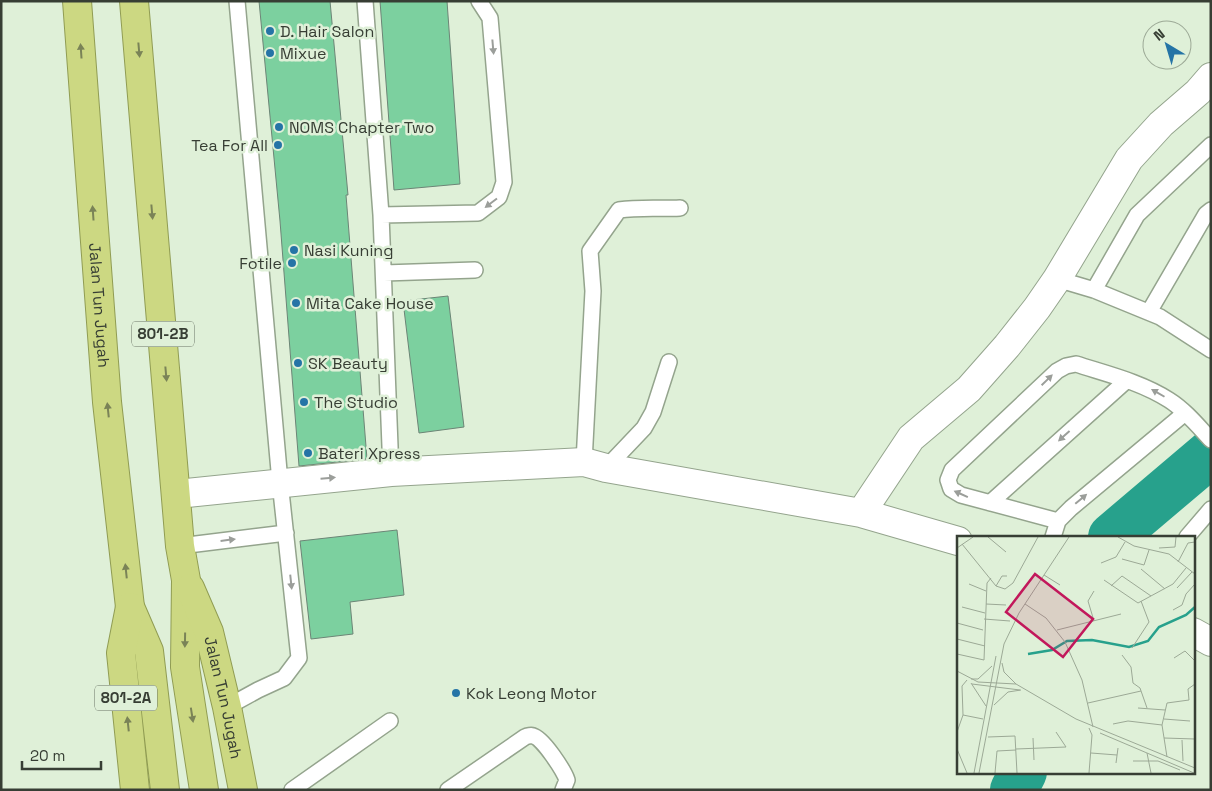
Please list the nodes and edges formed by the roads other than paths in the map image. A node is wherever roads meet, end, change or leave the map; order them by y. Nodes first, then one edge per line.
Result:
1 (77, 1) edge
2 (134, 1) edge
3 (237, 1) edge
4 (365, 1) edge
5 (479, 1) edge
6 (1211, 77) edge
7 (1211, 145) edge
8 (680, 208) dead end
9 (1209, 214) edge
10 (381, 215) junction
11 (475, 270) dead end
12 (384, 273) junction
13 (1057, 280) junction
14 (1094, 290) junction
15 (1149, 312) junction
16 (1209, 344) edge
17 (669, 362) dead end
18 (1126, 380) junction
19 (1185, 413) junction
20 (1207, 436) edge
21 (595, 465) junction
22 (391, 472) junction
23 (280, 482) junction
24 (177, 494) junction
25 (990, 503) junction
26 (1211, 509) edge
27 (860, 514) junction
28 (1058, 521) junction
29 (286, 533) junction
30 (1053, 536) edge
31 (1188, 536) edge
32 (957, 541) edge
33 (180, 546) junction
34 (186, 580) junction
35 (130, 607) junction
36 (1194, 633) edge
37 (1211, 642) edge
38 (227, 707) junction
39 (390, 721) dead end
40 (135, 790) edge
41 (165, 790) edge
42 (204, 790) edge
43 (243, 790) edge
44 (292, 790) edge
45 (448, 790) edge
46 (563, 790) edge

35 -> 1 highway, Jalan Tun Jugah / 801-2A
2 -> 24 highway, Jalan Tun Jugah / 801-2B
3 - 23 lane
4 - 10 lane
5 -> 10 lane
6 - 13 street
7 - 14 lane
8 - 21 lane
9 - 15 lane
10 - 12 lane
11 - 12 lane
12 - 22 lane
13 - 14 lane
13 - 27 street
14 - 15 lane
15 - 16 lane
17 - 21 lane
19 -> 18 lane
18 -> 25 lane
25 -> 18 lane
19 - 20 lane
28 -> 19 lane
21 - 22 street
21 - 27 street
23 -> 22 street
23 - 24 street
23 - 29 lane
24 - 33 highway, Jalan Tun Jugah / 801-2B
25 - 28 lane
26 - 31 lane
27 - 32 street
28 - 30 lane
33 -> 29 lane
29 -> 38 lane
33 - 34 highway, Jalan Tun Jugah / 801-2B
34 - 38 highway, Jalan Tun Jugah / 801-2B
34 -> 42 highway, Jalan Tun Jugah / 801-2B
40 -> 35 highway, Jalan Tun Jugah / 801-2A
35 - 41 highway, Jalan Tun Jugah / 801-2A
36 - 37 street
38 - 43 highway, Jalan Tun Jugah / 801-2B
39 - 44 lane
45 - 46 lane

